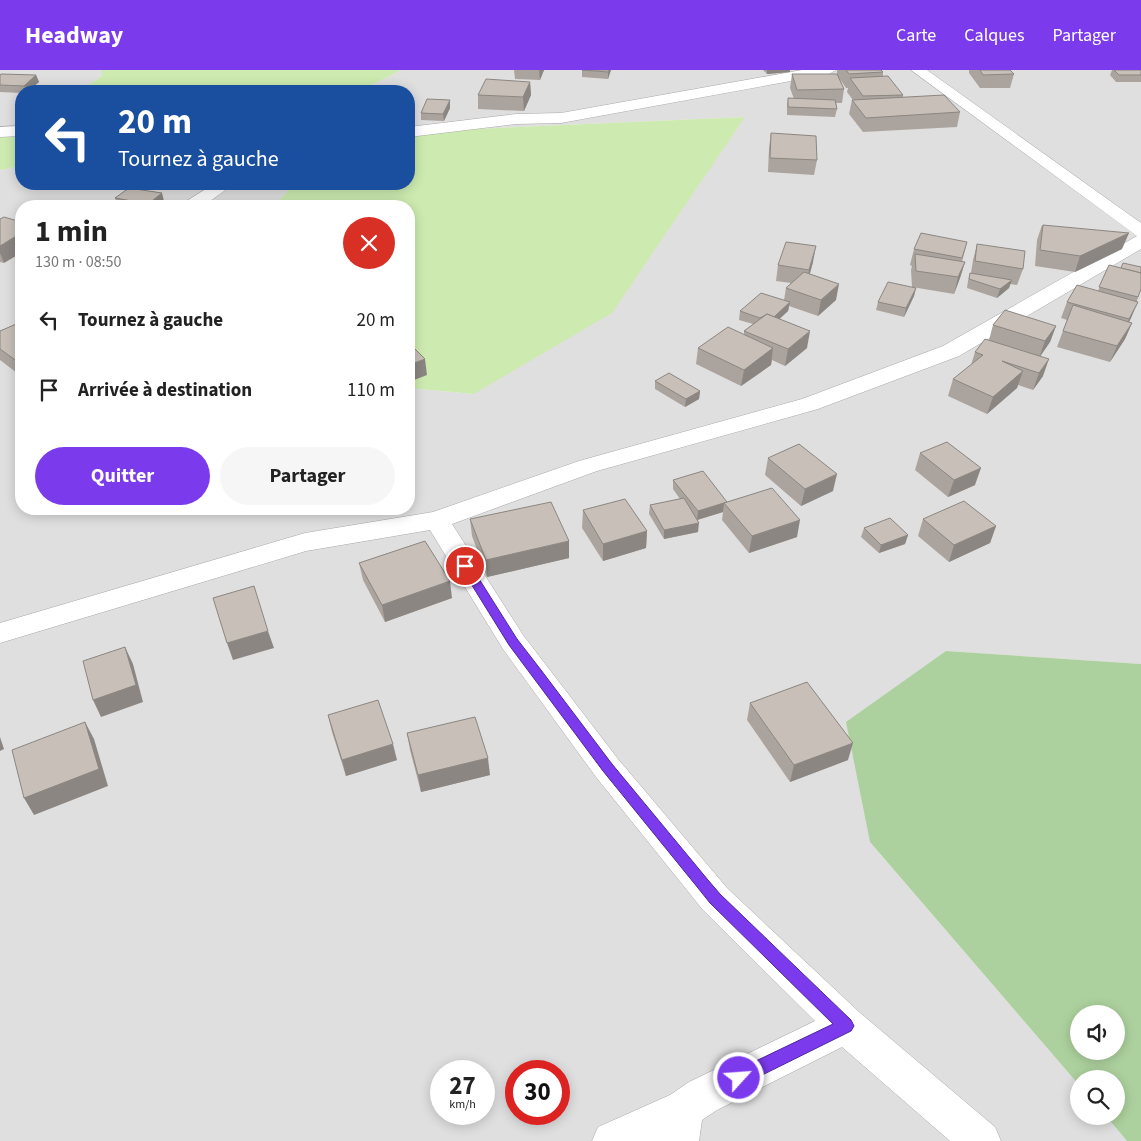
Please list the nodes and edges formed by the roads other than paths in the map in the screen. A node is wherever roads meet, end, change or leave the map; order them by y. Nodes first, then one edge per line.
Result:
1 (829, 70) edge
2 (918, 70) edge
3 (15, 131) edge
4 (415, 131) edge
5 (0, 132) edge
6 (216, 190) edge
7 (200, 200) edge
8 (1141, 232) edge
9 (1141, 241) edge
10 (437, 520) junction
11 (0, 633) edge
12 (846, 1026) junction
13 (682, 1125) edge
14 (612, 1141) edge
15 (981, 1141) edge

1 - 4 street
2 - 8 street
3 - 5 street
6 - 7 street
9 - 10 street
10 - 11 street
10 - 12 street
12 - 13 street
12 - 15 street
13 - 14 street

